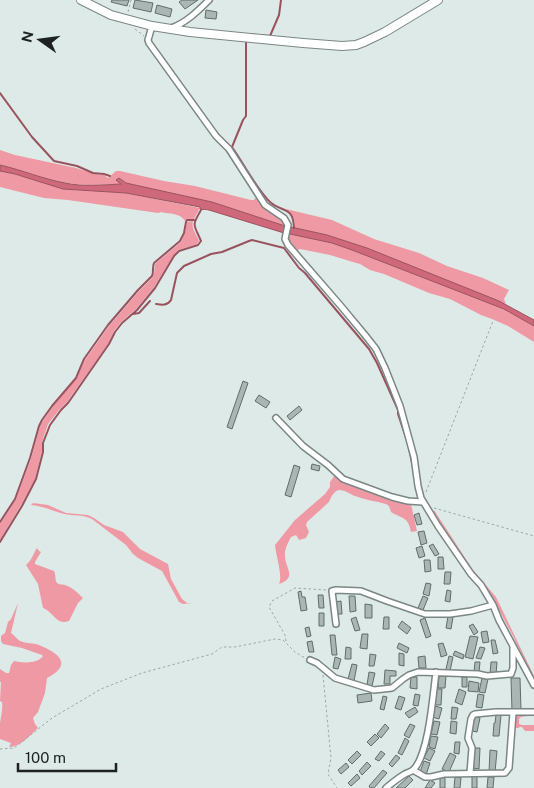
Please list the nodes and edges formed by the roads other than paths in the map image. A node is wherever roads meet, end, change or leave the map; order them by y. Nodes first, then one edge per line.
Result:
1 (81, 0) edge
2 (210, 0) edge
3 (438, 0) edge
4 (152, 26) junction
5 (168, 29) junction
6 (276, 418) dead end
7 (424, 502) junction
8 (493, 605) junction
9 (336, 624) dead end
10 (513, 645) junction
11 (310, 660) road end
12 (436, 672) junction
13 (534, 685) edge
14 (534, 712) edge
15 (513, 713) junction
16 (414, 770) junction
17 (470, 773) junction
18 (386, 788) edge

1 - 4 street
2 - 5 street
3 - 5 street
4 - 5 street
4 - 7 street
6 - 7 street
7 - 8 street
8 - 9 street
8 - 10 street
10 - 12 street
10 - 13 street
11 - 12 street
12 - 16 street
14 - 15 street
15 - 17 street
15 - 17 street
16 - 17 street
16 - 18 street

